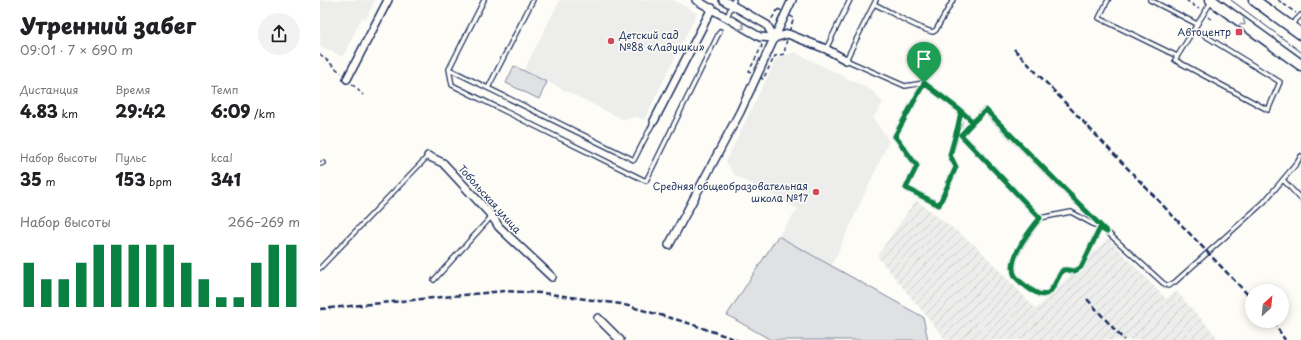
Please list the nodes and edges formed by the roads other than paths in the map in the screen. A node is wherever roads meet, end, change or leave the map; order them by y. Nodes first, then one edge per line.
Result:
1 (388, 0) edge
2 (484, 0) edge
3 (533, 0) edge
4 (696, 0) edge
5 (723, 0) edge
6 (792, 0) edge
7 (850, 0) edge
8 (953, 0) edge
9 (1108, 0) edge
10 (1150, 0) edge
11 (1211, 0) edge
12 (1254, 0) edge
13 (733, 2) edge
14 (875, 2) edge
15 (712, 8) junction
16 (1301, 15) edge
17 (727, 17) junction
18 (1197, 24) junction
19 (1290, 26) junction
20 (1194, 29) junction
21 (720, 31) dead end
22 (1301, 34) edge
23 (774, 38) junction
24 (826, 49) junction
25 (1177, 56) junction
26 (846, 60) junction
27 (1301, 66) edge
28 (449, 69) junction
29 (347, 79) road end
30 (924, 83) junction
31 (488, 88) junction
32 (961, 111) junction
33 (654, 121) joint
34 (973, 122) junction
35 (428, 156) joint
36 (1301, 156) edge
37 (1283, 180) junction
38 (1301, 199) edge
39 (492, 216) junction
40 (1040, 218) junction
41 (1100, 228) junction
42 (1107, 232) junction
43 (669, 245) dead end
44 (320, 268) edge
45 (552, 277) dead end
46 (434, 280) dead end
47 (598, 318) dead end
48 (620, 340) edge

1 - 29 street
2 - 28 lane
3 - 31 lane
4 - 15 street
5 - 13 street
6 - 23 street
7 - 24 lane
8 - 14 lane
9 - 25 lane
10 - 18 lane
11 - 18 lane
11 -> 27 main road
12 - 19 main road
13 - 17 lane
13 - 23 street
14 - 26 lane
15 - 17 street
15 - 33 street
16 - 19 lane
17 -> 23 street
18 - 20 lane
19 - 22 main road
20 - 25 lane
20 - 25 lane
21 - 28 lane
23 - 24 street
23 - 43 street
24 - 26 street
26 - 30 lane
28 - 31 lane
30 - 32 lane
30 - 32 lane
31 - 33 lane
32 - 34 lane
34 - 40 lane
34 - 42 lane
35 - 39 street, Тобольская улица
35 - 44 lane
36 - 37 lane
37 - 38 lane
37 - 42 lane
39 - 45 street, Тобольская улица
39 - 46 lane
40 - 41 lane
40 - 41 lane
41 - 42 lane
47 - 48 street

